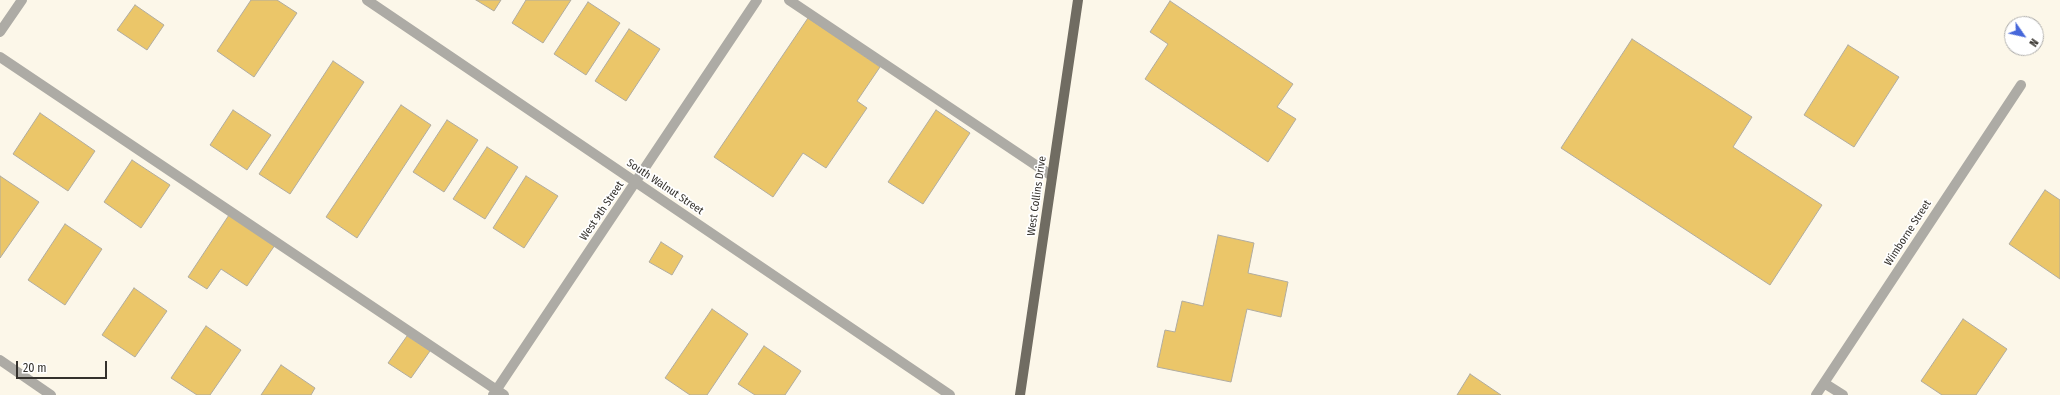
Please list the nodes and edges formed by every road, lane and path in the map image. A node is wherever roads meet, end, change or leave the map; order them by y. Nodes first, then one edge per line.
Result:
1 (22, 0) edge
2 (367, 0) edge
3 (757, 0) edge
4 (789, 0) edge
5 (1078, 0) edge
6 (0, 32) edge
7 (0, 57) edge
8 (2021, 85) dead end
9 (1052, 176) junction
10 (636, 182) junction
11 (0, 360) edge
12 (1824, 383) junction
13 (498, 393) edge
14 (51, 395) edge
15 (950, 395) edge
16 (1020, 395) edge
17 (1816, 395) edge
18 (1842, 395) edge

1 - 6 street
2 - 10 street, South Walnut Street
3 - 10 street, West 9th Street
4 - 9 street
5 - 9 main road, West Collins Drive
7 - 13 street
8 - 12 street, Wimborne Street
9 - 16 main road, West Collins Drive
10 - 13 street, West 9th Street
10 - 15 street, South Walnut Street
11 - 14 street
12 - 17 street, Wimborne Street
12 - 18 street

